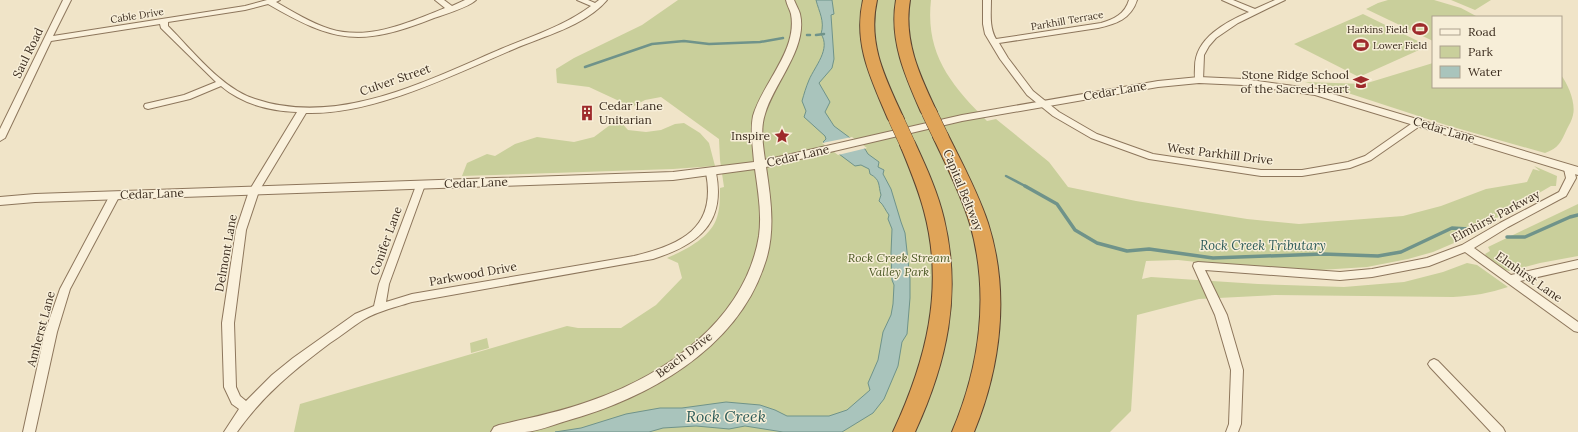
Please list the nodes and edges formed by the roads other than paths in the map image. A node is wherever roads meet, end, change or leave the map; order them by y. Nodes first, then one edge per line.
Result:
1 (67, 0) edge
2 (439, 0) edge
3 (472, 0) edge
4 (581, 0) edge
5 (790, 0) edge
6 (870, 0) edge
7 (903, 0) edge
8 (987, 0) edge
9 (1132, 0) edge
10 (1226, 0) edge
11 (1281, 0) edge
12 (273, 1) edge
13 (600, 3) edge
14 (450, 8) junction
15 (1256, 12) junction
16 (164, 21) junction
17 (49, 39) junction
18 (993, 42) junction
19 (1199, 80) junction
20 (222, 83) junction
21 (1043, 103) junction
22 (148, 106) dead end
23 (303, 110) junction
24 (1417, 122) junction
25 (900, 132) junction
26 (0, 138) edge
27 (761, 165) junction
28 (1574, 170) edge
29 (710, 173) junction
30 (420, 185) junction
31 (254, 190) junction
32 (115, 195) junction
33 (0, 201) edge
34 (1466, 248) junction
35 (1578, 264) edge
36 (1510, 279) junction
37 (379, 308) junction
38 (1578, 328) edge
39 (1434, 364) dead end
40 (247, 408) junction
41 (29, 432) edge
42 (230, 432) edge
43 (499, 432) edge
44 (904, 432) edge
45 (963, 432) edge
46 (1232, 432) edge
47 (1499, 432) edge

1 - 17 street, Saul Road
2 - 14 street
3 - 14 street
4 - 13 street
5 - 27 street, Beach Drive
6 - 25 highway
7 - 45 highway, Capital Beltway, bridge
8 - 18 street, West Parkhill Drive
9 - 18 street, Parkhill Terrace
10 - 15 street
11 - 15 street
12 - 14 street
12 - 16 street, Cable Drive
13 - 23 street, Culver Street
15 - 19 street
16 - 17 street, Cable Drive
16 - 20 street, Culver Street
17 - 26 street, Saul Road
18 - 21 street, West Parkhill Drive
19 - 21 street, Cedar Lane
19 - 24 street, Cedar Lane
20 - 22 street
20 - 23 street, Culver Street
21 - 24 street, West Parkhill Drive
21 - 25 street, Cedar Lane
23 - 31 street, Delmont Lane
24 - 28 street, Cedar Lane
25 - 27 street, Cedar Lane
25 - 44 highway
27 - 29 street, Cedar Lane
27 - 43 street, Beach Drive
28 - 34 street, Elmhirst Parkway
29 - 30 street, Cedar Lane
29 - 37 street, Parkwood Drive
30 - 31 street, Cedar Lane
30 - 37 street, Conifer Lane
31 - 32 street, Cedar Lane
31 - 40 street, Delmont Lane
32 - 33 street, Cedar Lane
32 - 41 street, Amherst Lane
34 - 36 street, Elmhirst Lane
34 - 46 street, Elmhirst Parkway
35 - 36 street
36 - 38 street, Elmhirst Lane
37 - 40 street, Parkwood Drive
39 - 47 street
40 - 42 street, Parkwood Drive

